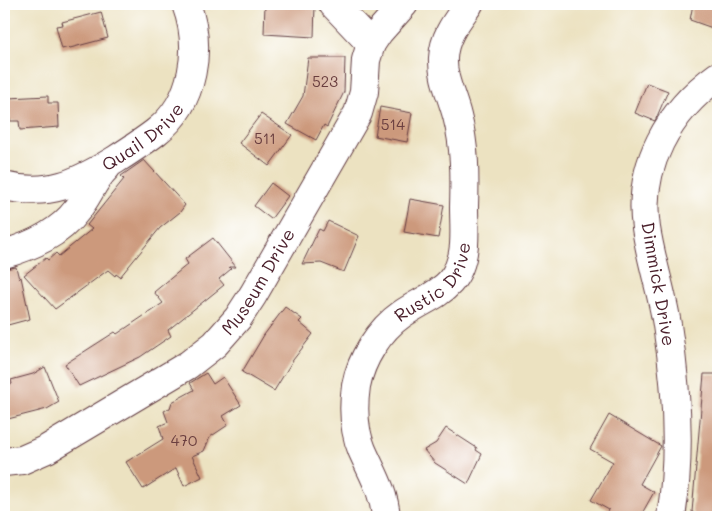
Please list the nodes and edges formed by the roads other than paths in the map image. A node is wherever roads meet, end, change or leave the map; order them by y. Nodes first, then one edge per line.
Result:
1 (186, 4) edge
2 (333, 4) edge
3 (404, 4) edge
4 (469, 4) edge
5 (371, 44) junction
6 (718, 76) edge
7 (118, 157) junction
8 (4, 186) edge
9 (4, 254) edge
10 (4, 462) edge
11 (386, 517) edge
12 (671, 517) edge

1 - 7 street, Quail Drive
2 - 5 street
3 - 5 street, Museum Drive
4 - 11 street, Rustic Drive
5 - 10 street, Museum Drive
6 - 12 street, Dimmick Drive
7 - 8 street, Quail Drive
7 - 9 street

